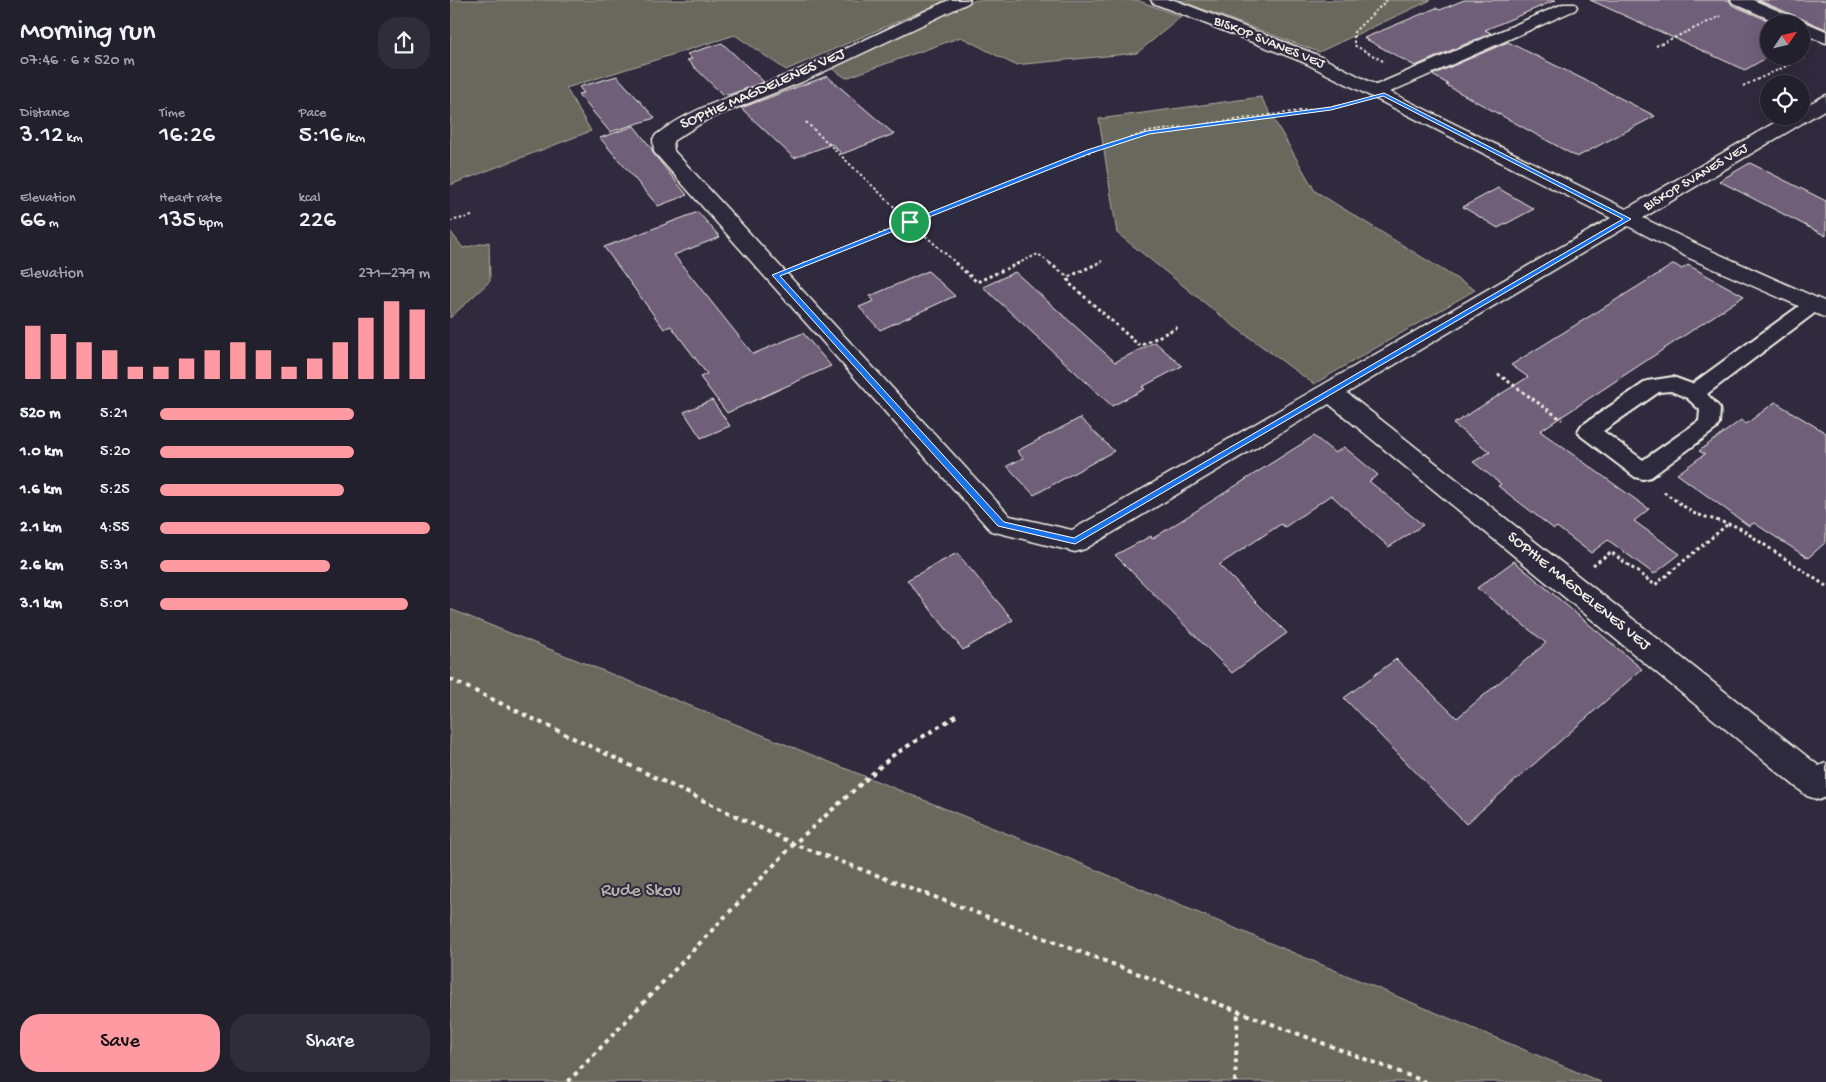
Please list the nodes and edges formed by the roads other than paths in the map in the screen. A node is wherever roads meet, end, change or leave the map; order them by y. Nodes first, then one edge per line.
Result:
1 (962, 0) edge
2 (1159, 0) edge
3 (1739, 0) edge
4 (1569, 7) dead end
5 (1775, 15) edge
6 (1810, 30) edge
7 (1826, 38) edge
8 (1380, 93) junction
9 (1826, 101) edge
10 (1628, 219) junction
11 (1820, 308) edge
12 (1330, 392) junction
13 (1694, 393) junction
14 (1826, 778) edge

1 - 12 street, SOPHIE MAGDELENES VEJ
2 - 8 street, BISKOP SVANES VEJ
3 - 5 street
4 - 8 street
6 - 7 street
8 - 10 street, BISKOP SVANES VEJ
9 - 10 street, BISKOP SVANES VEJ
10 - 11 street
10 - 12 street, SOPHIE MAGDELENES VEJ
11 - 13 lane
12 - 14 street, SOPHIE MAGDELENES VEJ
13 - 13 lane

